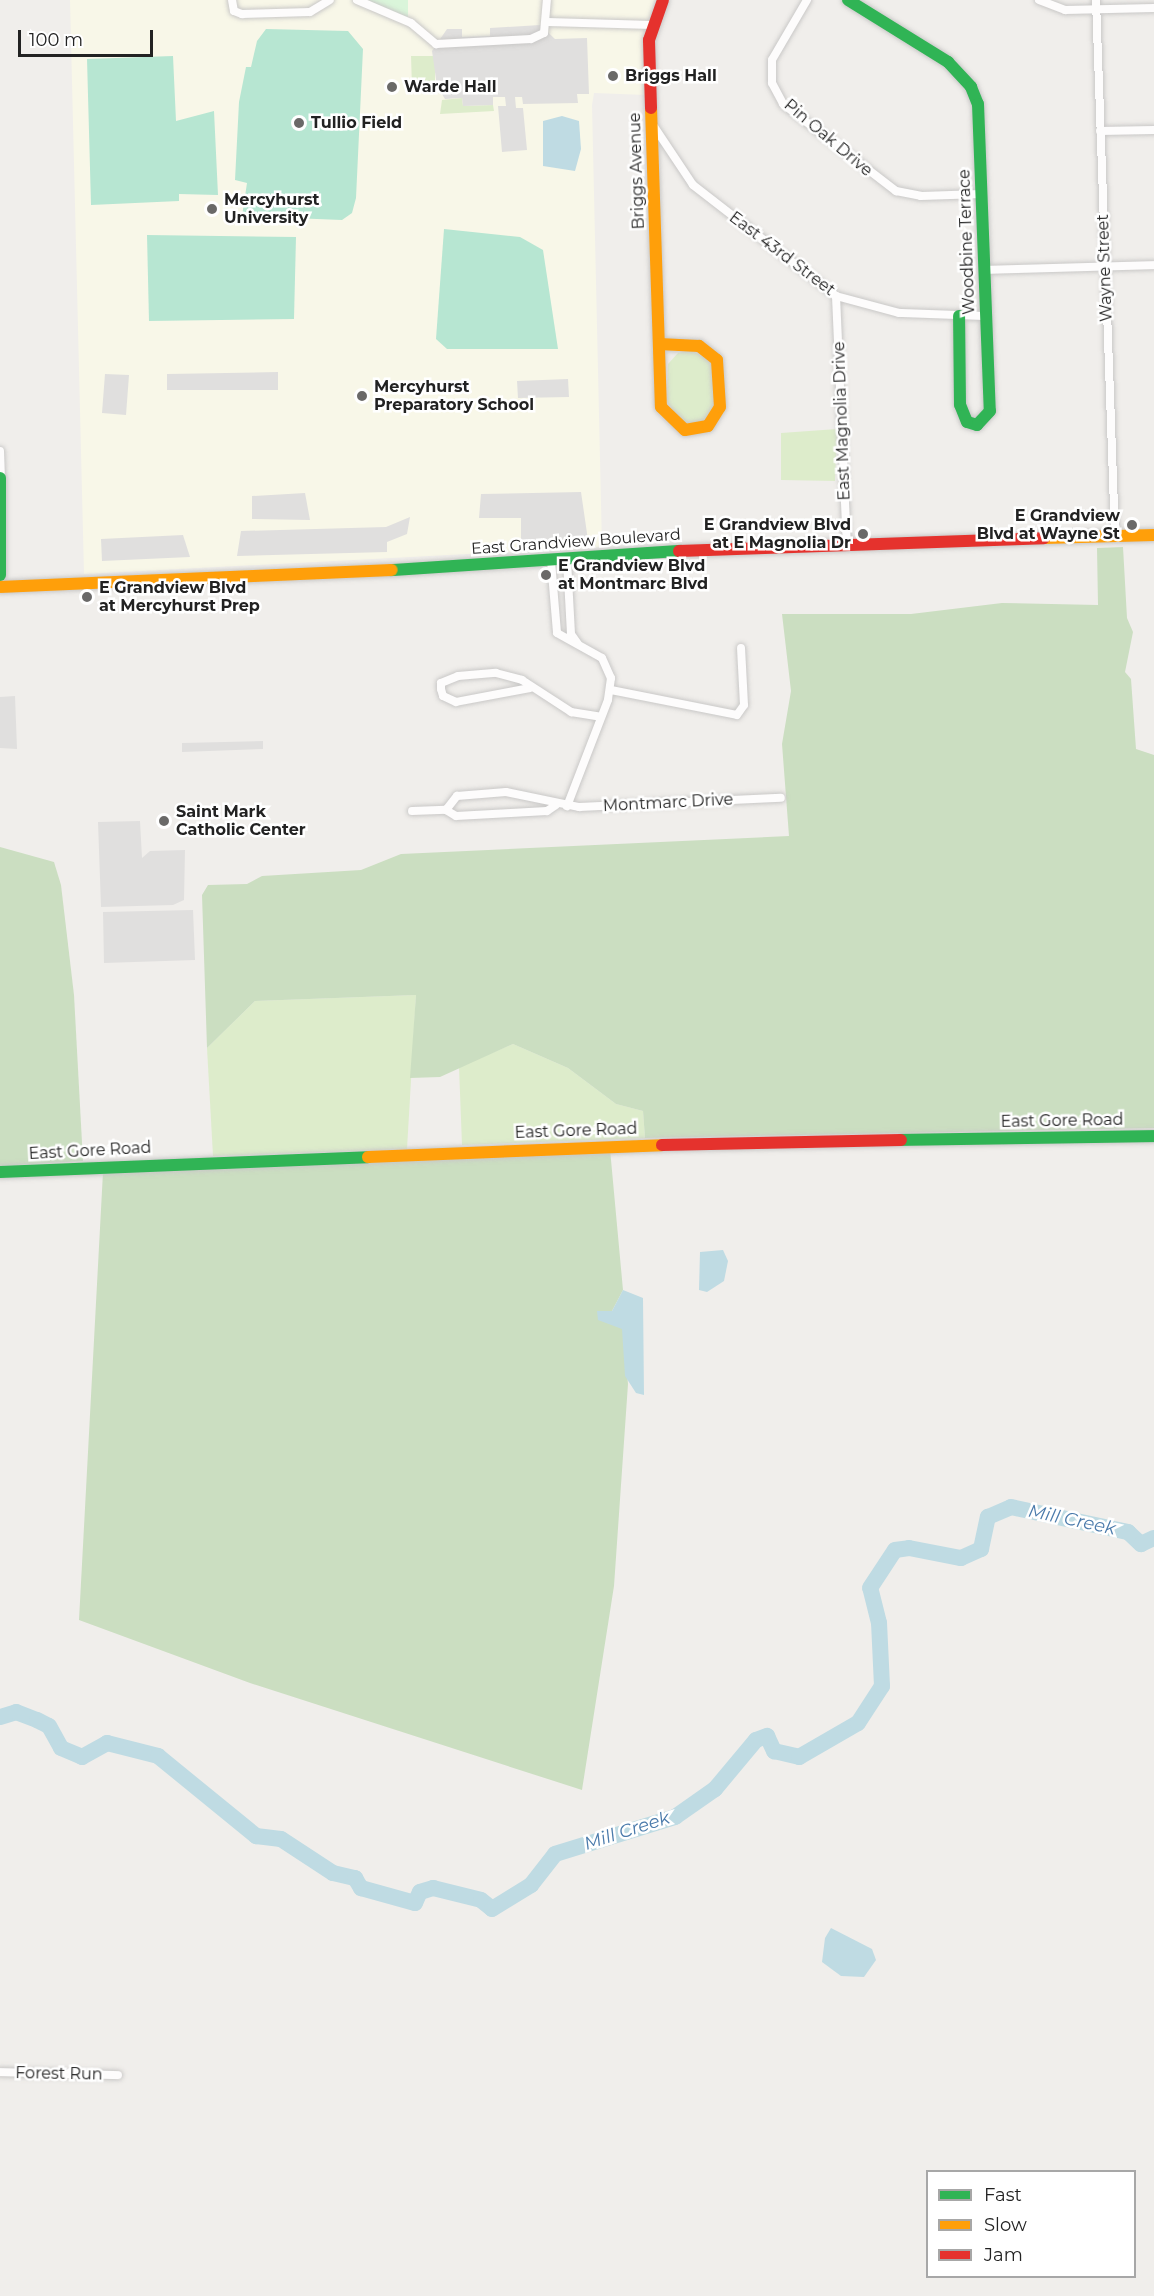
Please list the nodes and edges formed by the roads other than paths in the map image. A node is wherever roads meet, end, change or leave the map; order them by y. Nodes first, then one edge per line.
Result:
1 (232, 0) edge
2 (330, 0) edge
3 (357, 0) edge
4 (547, 0) edge
5 (663, 0) edge
6 (807, 0) edge
7 (848, 0) edge
8 (1039, 0) edge
9 (1096, 0) edge
10 (1154, 8) edge
11 (1096, 11) junction
12 (548, 22) junction
13 (652, 25) junction
14 (652, 124) junction
15 (1154, 129) edge
16 (1100, 131) junction
17 (981, 194) junction
18 (1154, 265) edge
19 (1105, 267) junction
20 (986, 270) junction
21 (836, 296) junction
22 (959, 316) junction
23 (987, 316) junction
24 (659, 344) junction
25 (0, 451) edge
26 (1, 478) edge
27 (1154, 535) edge
28 (1115, 536) junction
29 (847, 546) junction
30 (567, 560) junction
31 (551, 561) junction
32 (0, 575) edge
33 (0, 586) edge
34 (578, 645) junction
35 (741, 648) dead end
36 (530, 688) junction
37 (611, 690) junction
38 (601, 717) junction
39 (782, 798) dead end
40 (556, 805) junction
41 (567, 806) junction
42 (446, 810) junction
43 (412, 811) dead end
44 (1154, 1136) edge
45 (0, 1172) edge
46 (0, 2072) edge
47 (118, 2075) dead end

1 - 2 street
3 - 12 street
4 - 12 street
5 - 13 street, Briggs Avenue
6 - 17 street, Pin Oak Drive
7 - 17 street, Woodbine Terrace
8 - 11 street
9 - 11 street, Wayne Street
10 - 11 street
11 - 16 street, Wayne Street
12 - 13 street
13 - 14 street, Briggs Avenue
14 - 21 street, East 43rd Street
14 - 24 street, Briggs Avenue
15 - 16 street
16 - 19 street, Wayne Street
17 - 20 street, Woodbine Terrace
18 - 19 street
19 - 20 street
19 - 28 street, Wayne Street
20 - 23 street, Woodbine Terrace
21 - 22 street, East 43rd Street
21 - 29 street, East Magnolia Drive
22 - 23 street, East 43rd Street
22 - 23 street, Woodbine Terrace
24 - 24 street, Briggs Avenue
25 - 26 street
26 - 32 street
27 - 28 street, East Grandview Boulevard
28 - 29 street, East Grandview Boulevard
29 - 30 street, East Grandview Boulevard
30 - 31 street, East Grandview Boulevard
30 - 34 street
31 - 33 street, East Grandview Boulevard
31 - 34 street
34 - 37 street
35 - 37 street
36 - 36 street
36 - 38 street
37 - 38 street
38 - 41 street
39 - 41 street, Montmarc Drive
40 - 41 street, Montmarc Drive
40 - 42 street, Montmarc Drive
40 - 42 street, Montmarc Drive
42 - 43 street, Montmarc Drive
44 - 45 street, East Gore Road
46 - 47 street, Forest Run

